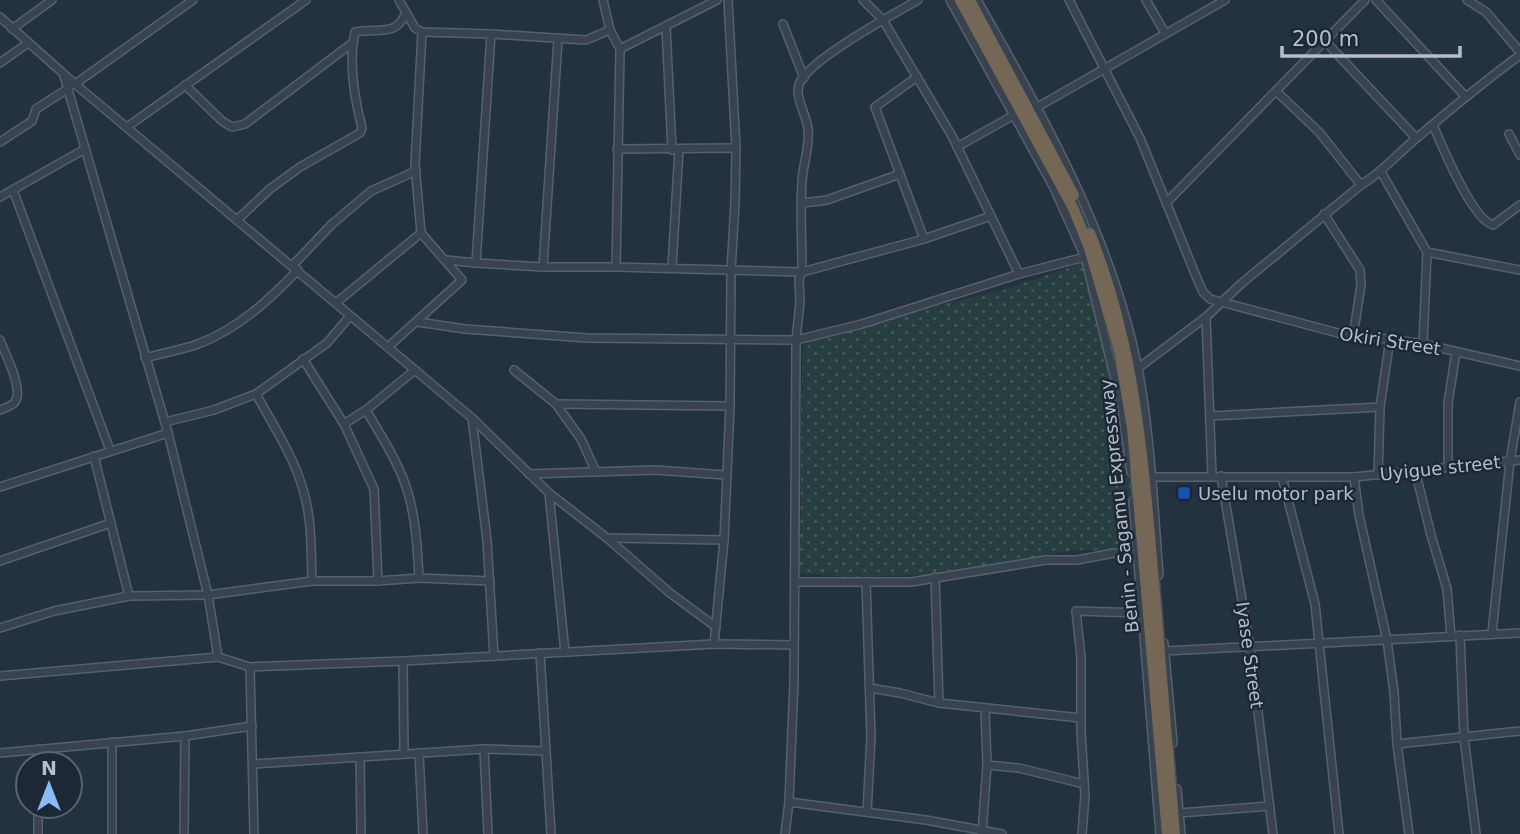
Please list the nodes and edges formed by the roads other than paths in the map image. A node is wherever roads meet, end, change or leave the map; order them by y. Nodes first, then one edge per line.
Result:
1 (52, 0) edge
2 (193, 0) edge
3 (306, 0) edge
4 (400, 0) edge
5 (603, 0) edge
6 (718, 0) edge
7 (728, 0) edge
8 (863, 0) edge
9 (918, 0) edge
10 (950, 0) edge
11 (960, 0) edge
12 (970, 0) edge
13 (976, 0) edge
14 (1069, 0) edge
15 (1146, 0) edge
16 (1224, 0) edge
17 (1365, 0) edge
18 (1376, 0) edge
19 (1467, 0) edge
20 (406, 13) junction
21 (0, 17) edge
22 (883, 20) junction
23 (783, 24) dead end
24 (666, 27) junction
25 (12, 29) junction
26 (610, 30) junction
27 (422, 32) junction
28 (1165, 33) junction
29 (491, 34) junction
30 (558, 40) junction
31 (1325, 41) junction
32 (28, 43) junction
33 (351, 44) junction
34 (620, 49) junction
35 (1520, 53) edge
36 (0, 63) edge
37 (1105, 68) junction
38 (917, 77) junction
39 (804, 78) junction
40 (185, 85) junction
41 (72, 86) junction
42 (1277, 92) junction
43 (1465, 96) junction
44 (1034, 110) junction
45 (1014, 115) junction
46 (1433, 125) junction
47 (127, 127) junction
48 (1509, 134) dead end
49 (1416, 138) junction
50 (0, 142) edge
51 (957, 147) junction
52 (736, 148) junction
53 (85, 149) junction
54 (617, 149) junction
55 (675, 149) junction
56 (1520, 155) edge
57 (1058, 170) junction
58 (416, 171) junction
59 (1381, 172) junction
60 (900, 174) junction
61 (1361, 184) junction
62 (13, 190) junction
63 (0, 197) edge
64 (803, 203) junction
65 (1166, 203) junction
66 (1520, 205) edge
67 (1324, 214) junction
68 (992, 216) junction
69 (238, 219) junction
70 (421, 233) junction
71 (924, 239) junction
72 (1427, 252) junction
73 (1085, 257) junction
74 (446, 260) junction
75 (476, 263) junction
76 (543, 267) junction
77 (616, 267) junction
78 (295, 268) junction
79 (672, 268) junction
80 (1520, 270) edge
81 (731, 271) junction
82 (802, 272) junction
83 (1019, 274) junction
84 (337, 302) junction
85 (1220, 302) junction
86 (350, 316) junction
87 (1206, 317) junction
88 (418, 322) junction
89 (1353, 337) junction
90 (731, 339) junction
91 (1390, 339) junction
92 (0, 340) edge
93 (796, 340) junction
94 (1423, 345) junction
95 (389, 346) junction
96 (1456, 352) junction
97 (145, 358) junction
98 (303, 359) junction
99 (1520, 366) edge
100 (1137, 369) junction
101 (415, 370) junction
102 (514, 370) dead end
103 (256, 394) junction
104 (1520, 402) edge
105 (556, 404) junction
106 (730, 406) junction
107 (1380, 407) junction
108 (0, 410) edge
109 (366, 410) junction
110 (1211, 416) junction
111 (472, 418) junction
112 (165, 422) junction
113 (344, 424) junction
114 (168, 433) junction
115 (110, 450) junction
116 (94, 456) junction
117 (1520, 460) edge
118 (1510, 461) junction
119 (1448, 467) junction
120 (1415, 470) junction
121 (596, 472) junction
122 (528, 474) junction
123 (725, 475) junction
124 (1378, 475) junction
125 (1212, 476) junction
126 (1222, 476) junction
127 (1151, 477) junction
128 (1282, 477) junction
129 (1354, 477) junction
130 (0, 487) edge
131 (549, 493) junction
132 (111, 523) junction
133 (607, 538) junction
134 (723, 541) junction
135 (1137, 555) junction
136 (0, 561) edge
137 (935, 576) junction
138 (419, 578) junction
139 (312, 581) junction
140 (490, 581) junction
141 (377, 582) junction
142 (795, 582) junction
143 (866, 582) junction
144 (208, 595) junction
145 (129, 596) junction
146 (1142, 612) junction
147 (716, 627) junction
148 (0, 628) edge
149 (1492, 633) junction
150 (1520, 633) edge
151 (1460, 635) junction
152 (1451, 636) junction
153 (1387, 640) junction
154 (1319, 642) junction
155 (715, 644) junction
156 (794, 645) junction
157 (1250, 647) junction
158 (1165, 651) junction
159 (565, 652) junction
160 (540, 653) junction
161 (494, 656) junction
162 (218, 657) junction
163 (403, 662) junction
164 (250, 667) junction
165 (0, 676) edge
166 (870, 688) junction
167 (939, 703) junction
168 (985, 709) junction
169 (1081, 719) junction
170 (252, 726) junction
171 (1520, 731) edge
172 (185, 736) junction
173 (1464, 737) junction
174 (112, 742) junction
175 (1397, 744) junction
176 (484, 749) junction
177 (39, 750) edge
178 (545, 751) junction
179 (419, 753) junction
180 (404, 754) junction
181 (360, 757) junction
182 (253, 764) junction
183 (987, 765) junction
184 (1084, 784) junction
185 (789, 802) junction
186 (1269, 806) junction
187 (867, 812) junction
188 (1179, 813) junction
189 (983, 833) edge
190 (112, 834) edge
191 (184, 834) edge
192 (254, 834) edge
193 (361, 834) edge
194 (423, 834) edge
195 (488, 834) edge
196 (551, 834) edge
197 (785, 834) edge
198 (1002, 834) edge
199 (1082, 834) edge
200 (1160, 834) edge
201 (1167, 834) edge
202 (1175, 834) edge
203 (1181, 834) edge
204 (1273, 834) edge
205 (1339, 834) edge
206 (1409, 834) edge
207 (1476, 834) edge

1 - 25 street
2 - 41 street
3 - 40 street
4 - 20 street
5 - 26 street
6 - 24 street
7 - 52 street
8 - 22 street
9 - 22 street
10 - 45 street
11 - 57 highway, Benin - Sagamu Expressway
12 - 44 highway
13 - 44 street
14 - 37 street
15 - 28 street
16 - 28 street
17 - 31 street
18 - 43 street
19 - 35 street
20 - 27 street
20 - 33 street
21 - 25 street
22 - 38 street
22 - 39 street
23 - 39 street
24 - 34 street
24 - 55 street
25 - 32 street
26 - 30 street
26 - 34 street
27 - 29 street
27 - 58 street
28 - 37 street
29 - 30 street
29 - 75 street
30 - 76 street
31 - 42 street
31 - 49 street
32 - 36 street
32 - 41 street
33 - 40 street
33 - 69 street
34 - 54 street
35 - 43 street
37 - 44 street
37 - 65 street
38 - 51 street
38 - 60 street
39 - 64 street
40 - 47 street
41 - 47 street
41 - 50 street
41 - 53 street
42 - 61 street
42 - 65 street
43 - 46 street
44 - 57 highway
44 - 100 street
45 - 51 street
45 - 73 street
46 - 49 street
46 - 66 street
47 - 69 street
48 - 56 street
49 - 59 street
51 - 68 street
52 - 55 street
52 - 81 street
53 - 62 street
53 - 97 street
54 - 55 street
54 - 77 street
55 - 79 street
57 - 201 highway, Benin - Sagamu Expressway
57 - 202 highway
58 - 70 street
58 - 78 street
59 - 61 street
59 - 72 street
60 - 64 street
60 - 71 street
61 - 67 street
62 - 63 street
62 - 115 street
64 - 82 street
65 - 85 street
67 - 85 street
67 - 89 street
68 - 71 street
68 - 83 street
69 - 78 street
70 - 74 street
70 - 84 street
71 - 82 street
72 - 80 street
72 - 94 street
73 - 83 street
73 - 135 street
74 - 75 street
74 - 88 street
75 - 76 street
76 - 77 street
77 - 79 street
78 - 84 street
78 - 97 street
79 - 81 street
81 - 82 street
81 - 90 street
82 - 93 street
83 - 93 street
84 - 86 street
85 - 87 street
85 - 89 street, Okiri Street
86 - 95 street
86 - 98 street
87 - 100 street
87 - 110 street
88 - 90 street
88 - 95 street
89 - 91 street, Okiri Street
90 - 93 street
90 - 106 street
91 - 94 street, Okiri Street
91 - 107 street
92 - 108 street
93 - 142 street
94 - 96 street, Okiri Street
95 - 101 street
96 - 99 street, Okiri Street
96 - 119 street
97 - 112 street
98 - 103 street
98 - 113 street
100 - 127 street
101 - 109 street
101 - 111 street
102 - 105 street
103 - 112 street
103 - 139 street
104 - 118 street
105 - 106 street
105 - 121 street
106 - 123 street
107 - 110 street
107 - 124 street
109 - 113 street
109 - 138 street
110 - 125 street
111 - 122 street
111 - 140 street
112 - 114 street
113 - 141 street
114 - 115 street
114 - 144 street
115 - 116 street
116 - 130 street
116 - 132 street
117 - 118 street, Uyigue street
118 - 119 street, Uyigue street
118 - 149 street
119 - 120 street, Uyigue street
120 - 124 street, Uyigue street
120 - 152 street
121 - 122 street
121 - 123 street
122 - 131 street
123 - 134 street
124 - 129 street, Uyigue street
125 - 126 street, Uyigue street
125 - 127 street, Uyigue street
126 - 128 street, Uyigue street
126 - 157 street, Iyase Street
127 - 158 street
128 - 129 street, Uyigue street
128 - 154 street
129 - 153 street
131 - 133 street
131 - 159 street
132 - 136 street
132 - 145 street
133 - 134 street
133 - 147 street
134 - 147 street
135 - 137 street
135 - 146 street
137 - 143 street
137 - 167 street
138 - 140 street
138 - 141 street
139 - 141 street
139 - 144 street
140 - 161 street
142 - 143 street
142 - 156 street
143 - 166 street
144 - 145 street
144 - 162 street
145 - 148 street
146 - 169 street
146 - 200 street
147 - 155 street
149 - 150 street
149 - 151 street
151 - 152 street
151 - 173 street
152 - 153 street
153 - 154 street
153 - 175 street
154 - 157 street
154 - 205 street
155 - 156 street
155 - 159 street
156 - 185 street
157 - 158 street
157 - 186 street, Iyase Street
158 - 188 street
159 - 160 street
160 - 161 street
160 - 178 street
161 - 163 street
162 - 164 street
162 - 165 street
163 - 164 street
163 - 180 street
164 - 170 street
166 - 167 street
166 - 187 street
167 - 168 street
168 - 169 street
168 - 183 street
169 - 184 street
170 - 172 street
170 - 182 street
171 - 173 street
172 - 174 street
172 - 191 street
173 - 175 street
173 - 207 street
174 - 177 street
174 - 190 street
175 - 206 street
176 - 178 street
176 - 179 street
176 - 195 street
178 - 196 street
179 - 180 street
179 - 194 street
180 - 181 street
181 - 182 street
181 - 193 street
182 - 192 street
183 - 184 street
183 - 189 street
184 - 199 street
185 - 187 street
185 - 197 street
186 - 188 street
186 - 204 street, Iyase Street
187 - 189 street
188 - 203 street
189 - 198 street

